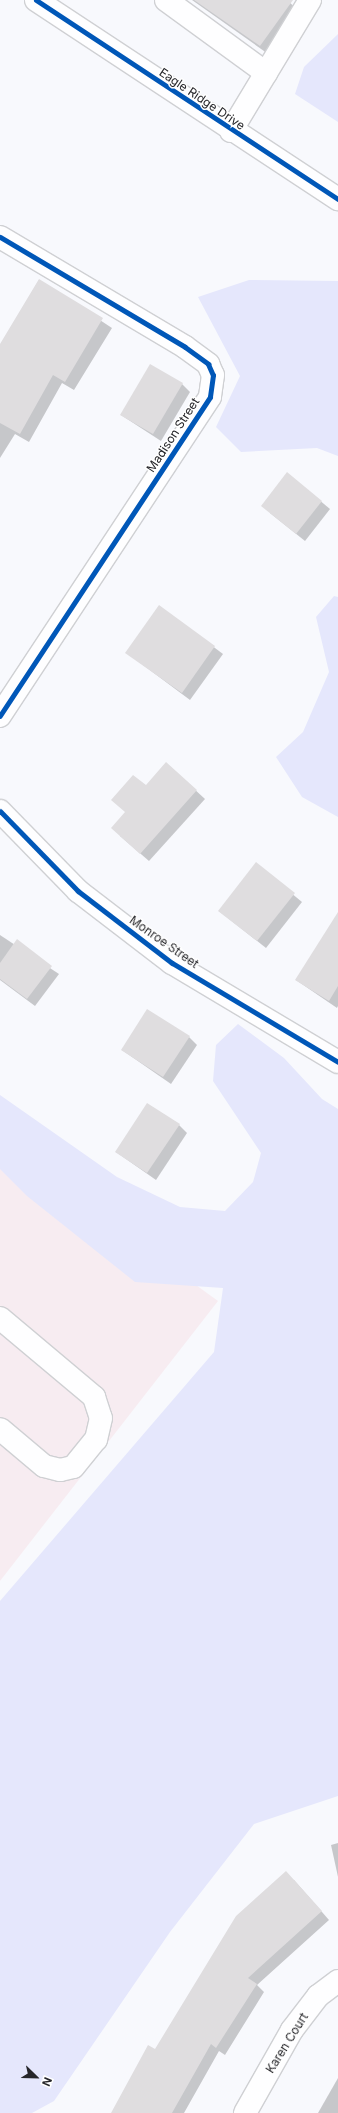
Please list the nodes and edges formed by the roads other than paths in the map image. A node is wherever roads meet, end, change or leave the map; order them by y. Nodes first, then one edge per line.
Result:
1 (36, 0) edge
2 (166, 0) edge
3 (310, 0) edge
4 (266, 73) junction
5 (231, 131) junction
6 (338, 199) edge
7 (0, 237) edge
8 (0, 716) edge
9 (0, 811) edge
10 (338, 1062) edge
11 (0, 1318) edge
12 (0, 1429) edge
13 (338, 1981) edge
14 (245, 2113) edge

1 - 5 street, Eagle Ridge Drive
2 - 4 street
3 - 4 street
4 - 5 street
5 - 6 street, Eagle Ridge Drive
7 - 8 street, Madison Street
9 - 10 street, Monroe Street
11 - 12 street
13 - 14 street, Karen Court

